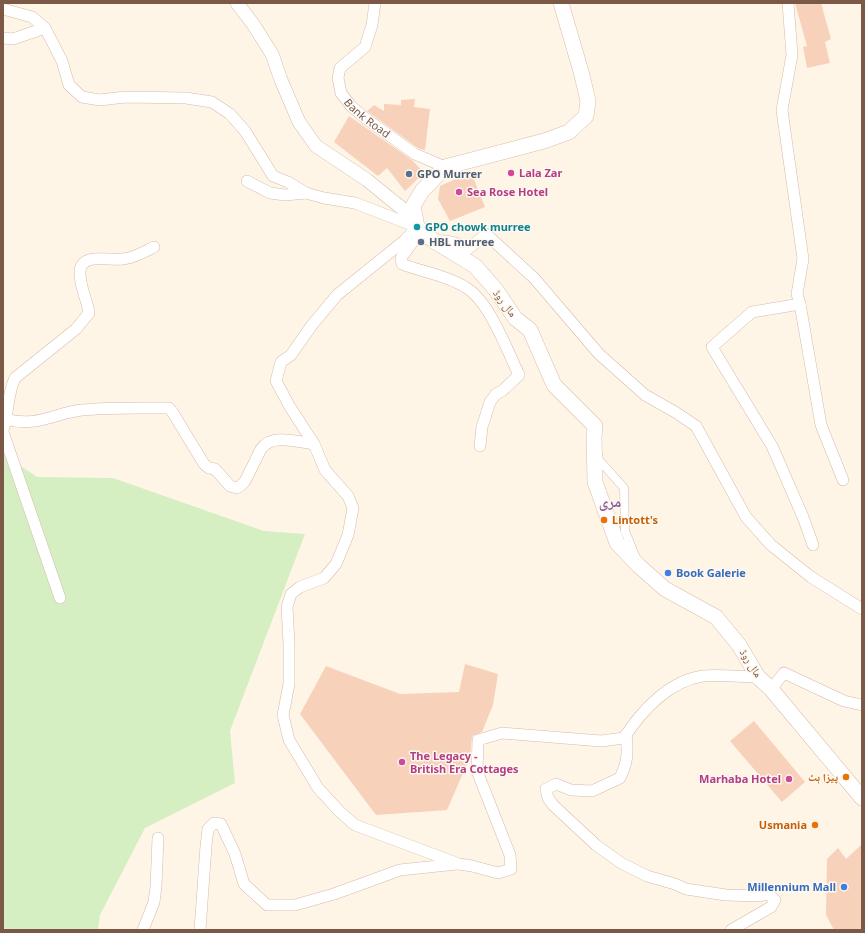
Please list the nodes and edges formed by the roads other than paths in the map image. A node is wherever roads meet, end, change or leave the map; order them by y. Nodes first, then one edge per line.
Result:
1 (237, 3) edge
2 (375, 3) edge
3 (561, 3) edge
4 (788, 3) edge
5 (3, 9) edge
6 (45, 28) junction
7 (3, 38) edge
8 (445, 167) junction
9 (246, 181) dead end
10 (306, 193) junction
11 (417, 227) junction
12 (434, 241) junction
13 (154, 247) dead end
14 (800, 304) junction
15 (6, 419) junction
16 (3, 431) edge
17 (594, 437) junction
18 (314, 444) junction
19 (480, 446) dead end
20 (843, 480) dead end
21 (813, 545) dead end
22 (639, 566) junction
23 (60, 598) dead end
24 (862, 609) edge
25 (758, 677) junction
26 (771, 689) junction
27 (862, 705) edge
28 (626, 734) junction
29 (862, 798) edge
30 (158, 838) dead end
31 (459, 864) junction
32 (143, 930) edge
33 (200, 930) edge
34 (731, 930) edge

1 - 11 street
2 - 8 street, Bank Road
3 - 8 main road
4 - 14 street
5 - 6 street
6 - 7 street
6 - 10 street
8 - 11 main road
9 - 10 street
10 - 11 street
11 - 12 main road, مال روڈ
11 - 18 street
11 - 19 street
12 - 17 main road, مال روڈ
12 - 24 street
13 - 15 street
14 - 20 street
14 - 21 street
15 - 16 street
15 - 18 street
16 - 23 street
17 - 22 main road, مال روڈ
17 - 22 street, مال روڈ
18 - 31 street
22 - 25 main road, مال روڈ
25 - 26 main road, مال روڈ
25 - 28 street
26 - 27 street
26 - 29 main road, مال روڈ
28 - 31 street
28 - 34 street
30 - 32 street
31 - 33 street

